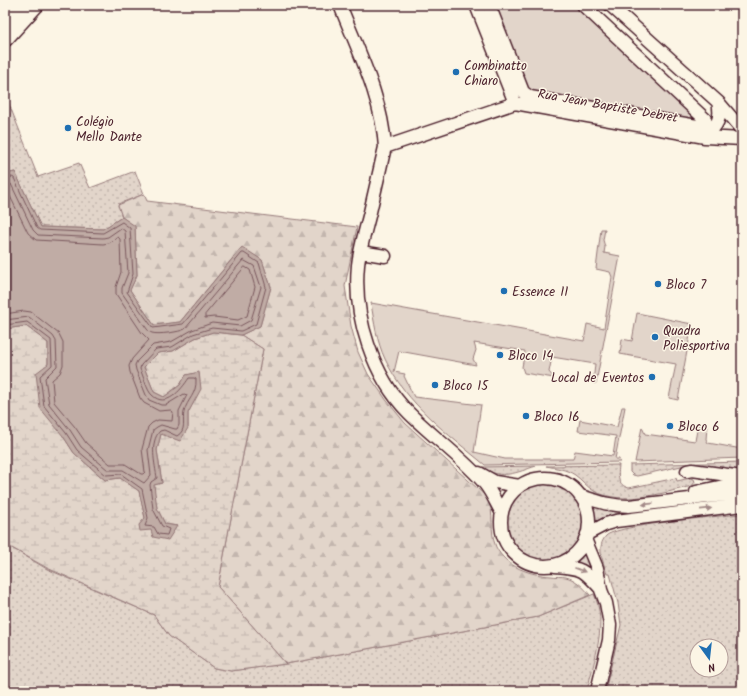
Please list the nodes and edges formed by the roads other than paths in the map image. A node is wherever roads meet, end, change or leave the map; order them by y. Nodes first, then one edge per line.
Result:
1 (7, 5) edge
2 (22, 5) edge
3 (36, 5) edge
4 (340, 5) edge
5 (476, 5) edge
6 (489, 5) edge
7 (583, 5) edge
8 (610, 5) edge
9 (5, 7) edge
10 (5, 23) edge
11 (5, 39) edge
12 (718, 102) junction
13 (515, 103) junction
14 (742, 120) edge
15 (742, 130) edge
16 (705, 136) junction
17 (740, 143) edge
18 (385, 147) junction
19 (361, 252) junction
20 (385, 256) dead end
21 (469, 467) junction
22 (742, 477) edge
23 (742, 482) edge
24 (520, 486) junction
25 (695, 493) junction
26 (742, 493) edge
27 (580, 496) junction
28 (665, 502) junction
29 (742, 505) edge
30 (502, 513) junction
31 (586, 537) junction
32 (551, 565) junction
33 (601, 590) junction
34 (597, 691) edge

1 - 9 street
2 - 10 main road
3 - 11 main road
4 - 18 street
5 - 13 street
6 - 7 street
8 - 12 street
12 - 14 street
12 - 15 street
12 - 16 street
13 - 16 street, Rua Jean Baptiste Debret
13 - 18 street
16 - 17 street, Rua Jean Baptiste Debret
18 - 19 street
19 - 20 street
19 - 21 street
21 - 24 street
21 - 30 street
22 - 25 street
23 - 25 street
24 - 27 street
24 - 30 street
25 - 28 street
26 - 28 street
28 -> 27 street
27 - 31 street
31 -> 29 street
30 - 32 street
31 - 32 street
31 - 33 street
32 -> 33 street
33 - 34 street

